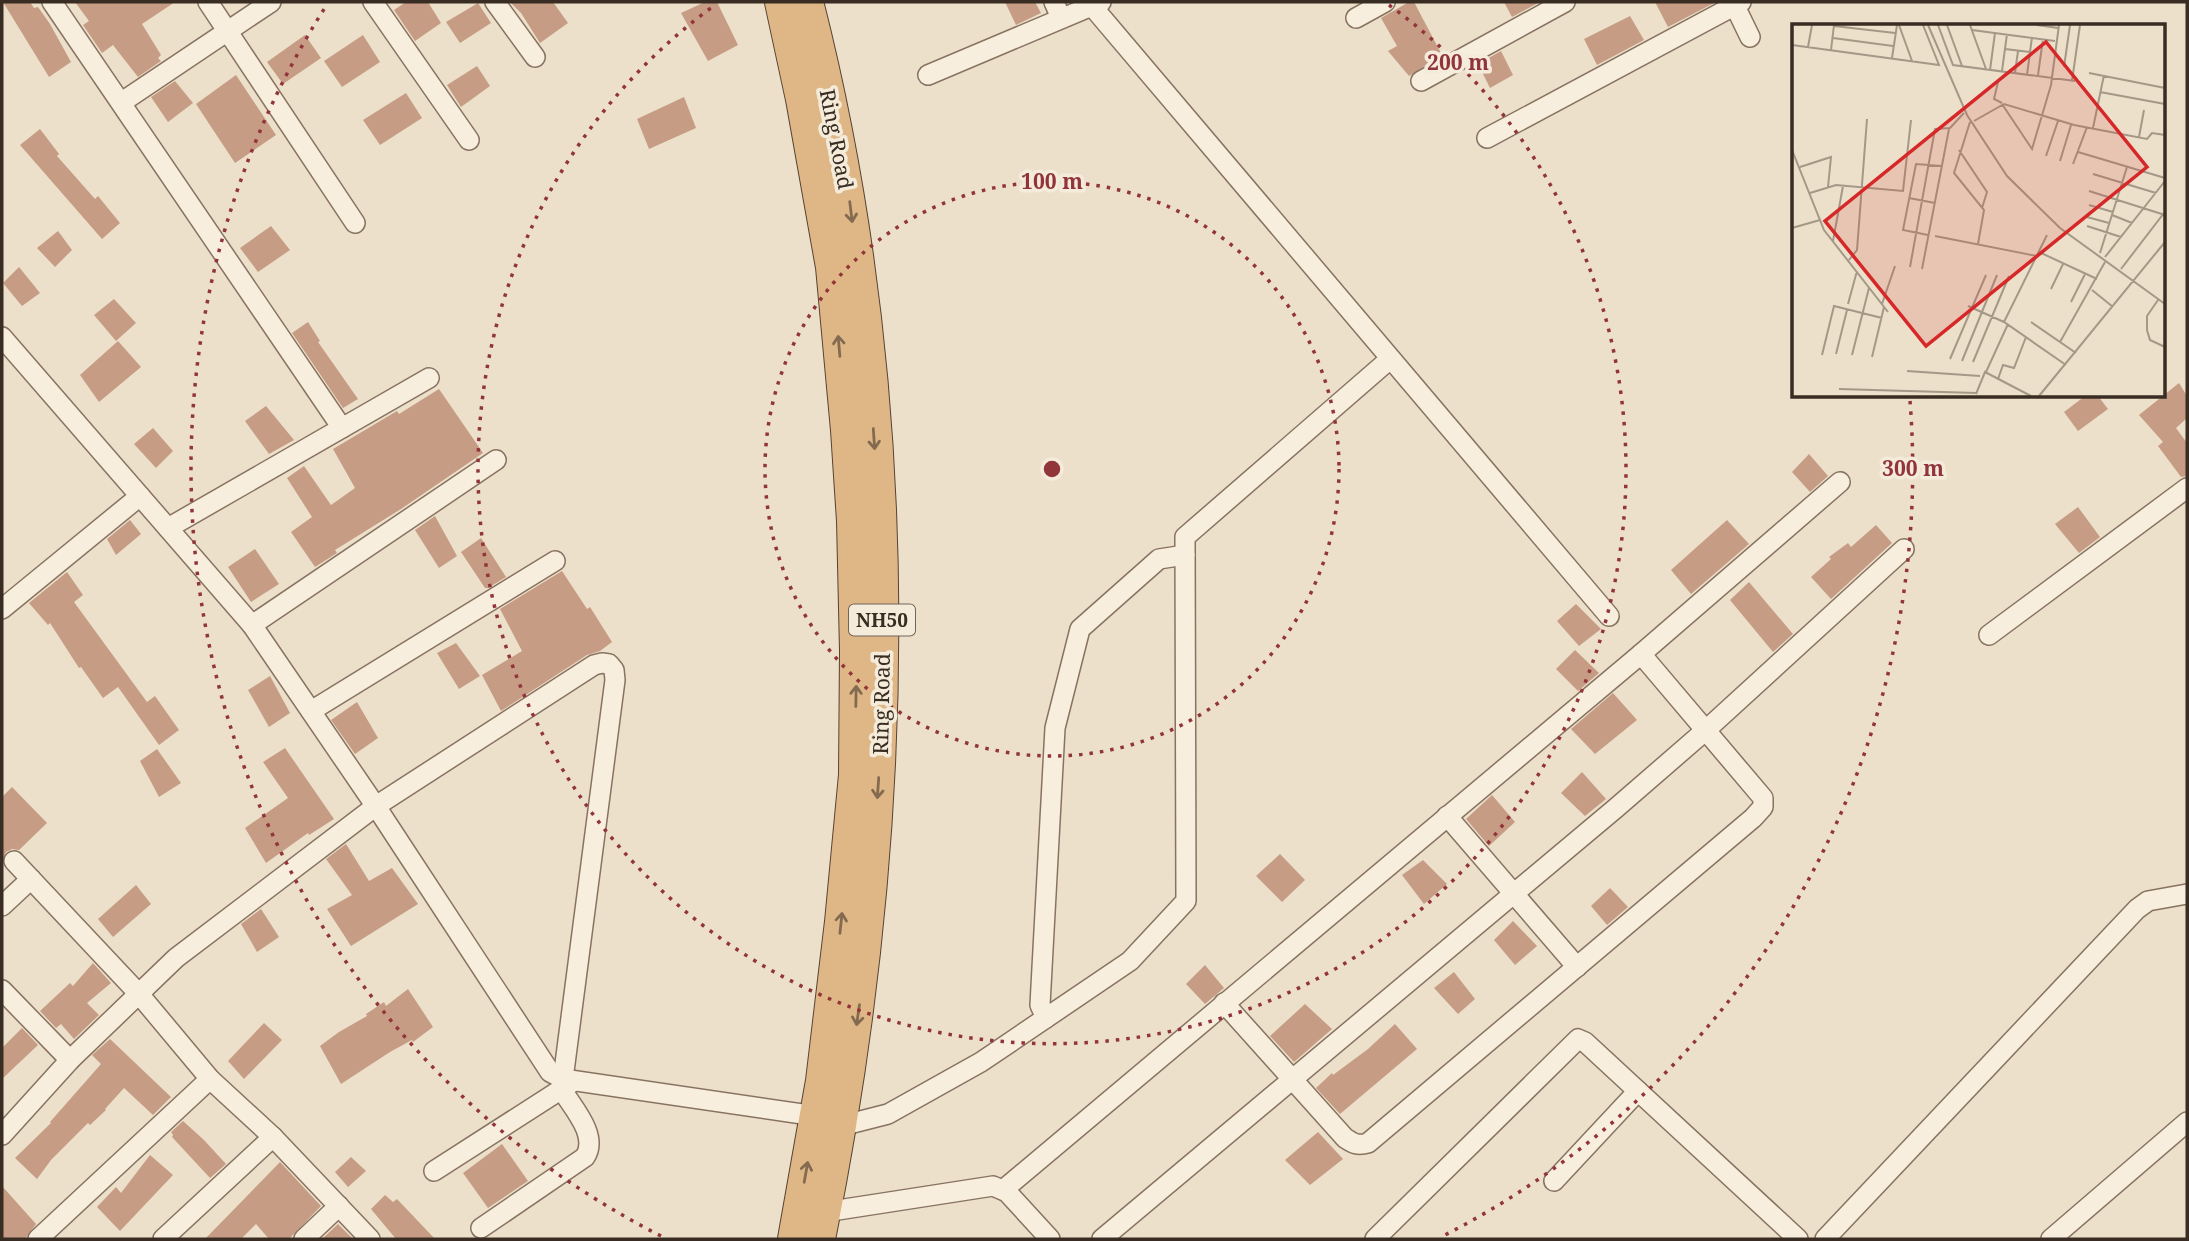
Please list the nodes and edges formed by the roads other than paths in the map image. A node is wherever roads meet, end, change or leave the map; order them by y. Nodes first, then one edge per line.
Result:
1 (52, 2) edge
2 (208, 2) edge
3 (271, 2) edge
4 (373, 2) edge
5 (495, 2) edge
6 (781, 2) edge
7 (807, 2) edge
8 (1385, 2) edge
9 (1565, 2) edge
10 (1736, 3) edge
11 (1096, 4) edge
12 (1058, 10) edge
13 (1356, 18) dead end
14 (228, 31) junction
15 (1749, 37) dead end
16 (535, 57) dead end
17 (928, 75) dead end
18 (1421, 81) dead end
19 (122, 102) junction
20 (1487, 138) dead end
21 (469, 139) dead end
22 (355, 223) dead end
23 (2, 337) edge
24 (1390, 359) junction
25 (429, 378) dead end
26 (342, 428) junction
27 (496, 460) dead end
28 (1840, 482) dead end
29 (2187, 488) edge
30 (139, 496) junction
31 (168, 528) junction
32 (1904, 549) dead end
33 (1185, 555) junction
34 (555, 561) dead end
35 (2, 609) edge
36 (1609, 616) dead end
37 (252, 625) junction
38 (1989, 635) dead end
39 (1641, 654) junction
40 (311, 711) junction
41 (1706, 730) junction
42 (376, 806) junction
43 (1447, 816) junction
44 (15, 861) dead end
45 (30, 879) junction
46 (2187, 894) edge
47 (1513, 895) junction
48 (2, 906) edge
49 (1577, 967) junction
50 (139, 994) junction
51 (6, 1001) edge
52 (1224, 1003) junction
53 (1046, 1018) junction
54 (70, 1060) junction
55 (210, 1079) junction
56 (1292, 1080) junction
57 (567, 1083) junction
58 (1637, 1090) junction
59 (829, 1121) junction
60 (2187, 1122) edge
61 (2, 1135) edge
62 (273, 1137) junction
63 (434, 1171) dead end
64 (1554, 1181) dead end
65 (1003, 1190) junction
66 (339, 1206) junction
67 (822, 1226) edge
68 (481, 1228) dead end
69 (38, 1239) edge
70 (163, 1239) edge
71 (304, 1239) edge
72 (370, 1239) edge
73 (794, 1239) edge
74 (1050, 1239) edge
75 (1102, 1239) edge
76 (1375, 1239) edge
77 (1798, 1239) edge
78 (1825, 1239) edge
79 (2051, 1239) edge

1 - 19 street
2 - 14 street
3 - 14 street
4 - 21 street
5 - 16 street
59 -> 6 highway, Ring Road / NH50
7 -> 59 highway, Ring Road / NH50
8 - 13 street
9 - 18 street
10 - 15 street
10 - 20 street
11 - 12 street
11 - 24 street
12 - 17 street
14 - 19 street
14 - 22 street
19 - 26 street
23 - 30 street
24 - 33 street
24 - 36 street
25 - 26 street
26 - 31 street
27 - 37 street
28 - 39 street
29 - 38 street
30 - 31 street
30 - 35 street
31 - 37 street
32 - 41 street
33 - 53 street
33 - 53 street
34 - 40 street
37 - 40 street
39 - 41 street
39 - 43 street
40 - 42 street
41 - 47 street
41 - 49 street
42 - 50 street
42 - 57 street
42 - 57 street
43 - 47 street
43 - 52 street
44 - 45 street
45 - 48 street
45 - 50 street
46 - 78 street
47 - 49 street
47 - 56 street
49 - 56 street
50 - 54 street
50 - 55 street
51 - 54 street
52 - 56 street
52 - 65 street
53 - 59 street
54 - 61 street
55 - 62 street
55 - 69 street
56 - 75 street
57 - 59 street
57 - 63 street
57 - 68 street
58 - 64 street
58 - 76 street
58 - 77 street
59 - 67 highway, Ring Road / NH50
73 -> 59 highway, Ring Road / NH50
60 - 79 street
62 - 66 street
62 - 70 street
65 - 67 street
65 - 74 street
66 - 71 street
66 - 72 street

